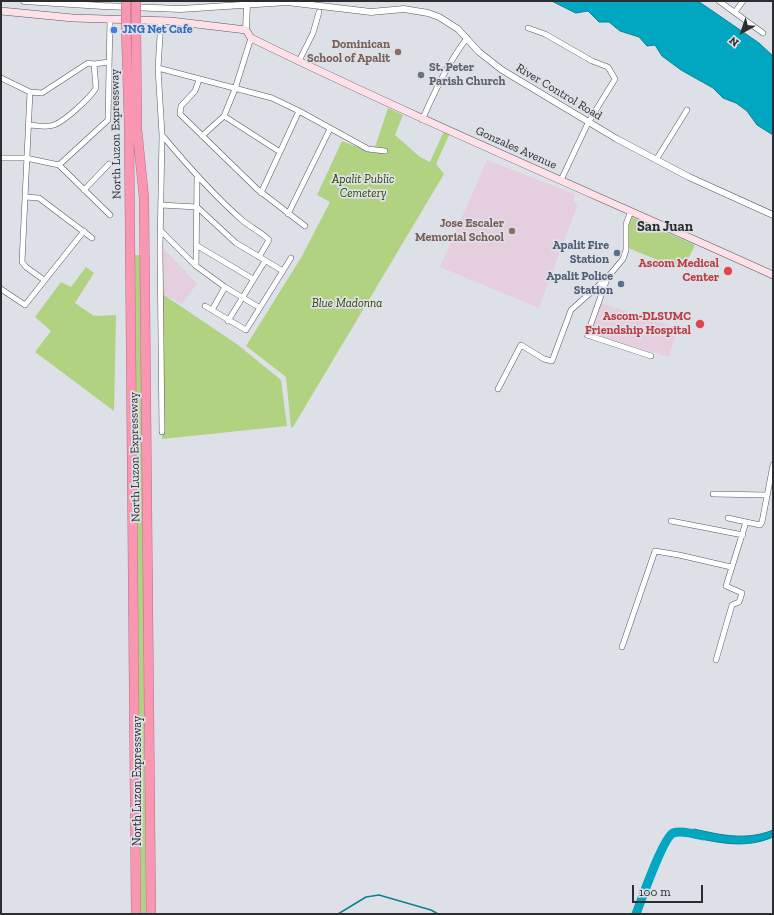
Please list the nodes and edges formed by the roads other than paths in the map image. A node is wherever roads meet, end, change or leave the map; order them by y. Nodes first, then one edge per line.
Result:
1 (24, 1) edge
2 (126, 1) edge
3 (136, 1) edge
4 (719, 1) edge
5 (743, 1) edge
6 (248, 4) junction
7 (1, 12) edge
8 (319, 12) dead end
9 (735, 12) junction
10 (110, 20) junction
11 (161, 20) junction
12 (528, 28) dead end
13 (246, 30) junction
14 (763, 33) dead end
15 (251, 38) junction
16 (467, 38) junction
17 (110, 62) junction
18 (299, 62) junction
19 (94, 64) junction
20 (158, 68) junction
21 (1, 78) edge
22 (199, 80) junction
23 (235, 89) junction
24 (30, 92) junction
25 (687, 110) dead end
26 (299, 111) junction
27 (224, 116) junction
28 (422, 120) junction
29 (588, 122) junction
30 (29, 125) junction
31 (330, 129) junction
32 (162, 135) junction
33 (202, 136) junction
34 (385, 151) dead end
35 (280, 152) junction
36 (1, 158) edge
37 (26, 158) junction
38 (656, 160) junction
39 (109, 164) dead end
40 (59, 165) junction
41 (197, 177) junction
42 (561, 180) junction
43 (84, 190) junction
44 (261, 193) junction
45 (25, 197) junction
46 (161, 205) junction
47 (197, 207) junction
48 (631, 211) junction
49 (288, 214) junction
50 (110, 215) dead end
51 (773, 215) edge
52 (305, 226) dead end
53 (84, 231) junction
54 (161, 231) junction
55 (92, 238) dead end
56 (196, 245) junction
57 (259, 257) junction
58 (290, 258) dead end
59 (265, 261) junction
60 (196, 266) junction
61 (283, 271) junction
62 (773, 274) edge
63 (607, 278) junction
64 (253, 279) junction
65 (44, 280) junction
66 (225, 287) junction
67 (1, 289) edge
68 (242, 297) junction
69 (205, 306) dead end
70 (260, 308) junction
71 (212, 310) junction
72 (228, 321) junction
73 (651, 356) dead end
74 (498, 389) dead end
75 (162, 432) dead end
76 (773, 465) edge
77 (713, 494) dead end
78 (767, 495) junction
79 (728, 518) dead end
80 (672, 522) dead end
81 (746, 522) junction
82 (743, 535) junction
83 (731, 567) junction
84 (622, 647) dead end
85 (716, 660) dead end
86 (136, 914) edge
87 (150, 914) edge

1 - 6 street, River Control Road
2 - 86 highway, North Luzon Expressway, bridge
3 - 87 highway, North Luzon Expressway, bridge
4 - 9 street
5 - 9 street
6 - 13 street
6 - 16 street, River Control Road
7 - 10 main road
8 - 18 street
9 - 14 street
10 - 11 main road
10 - 17 street
11 - 13 main road
11 - 20 street
12 - 29 street
13 - 15 main road
15 - 18 main road, Gonzales Avenue
15 - 23 street
16 - 28 street
16 - 29 street, River Control Road
17 - 19 street
17 - 40 street
18 - 28 main road, Gonzales Avenue
19 - 24 street
19 - 30 street
20 - 22 street
20 - 32 street
21 - 24 street
22 - 23 street
22 - 33 street
23 - 26 street
23 - 27 street
24 - 30 street
25 - 38 street
26 - 31 street
26 - 35 street
27 - 33 street
27 - 35 street
28 - 42 main road, Gonzales Avenue
29 - 38 street, River Control Road
29 - 42 street
30 - 37 street
31 - 34 street
31 - 49 street
32 - 41 street
32 - 46 street
33 - 44 street
35 - 44 street
36 - 37 street
37 - 40 street
37 - 45 street
38 - 51 street, River Control Road
39 - 43 street
40 - 43 street
41 - 47 street
41 - 57 street
42 - 48 main road, Gonzales Avenue
43 - 50 street
44 - 49 street
45 - 53 street
45 - 65 street
46 - 47 street
46 - 54 street
47 - 56 street
47 - 57 street
48 - 62 main road, Gonzales Avenue
48 - 63 street
49 - 52 street
53 - 55 street
53 - 65 street
54 - 60 street
54 - 75 street
56 - 60 street
56 - 64 street
57 - 59 street
58 - 61 street
59 - 61 street
59 - 64 street
60 - 66 street
61 - 70 street
63 - 73 street
63 - 74 street
64 - 68 street
65 - 67 street
66 - 68 street
66 - 71 street
68 - 70 street
68 - 72 street
69 - 71 street
70 - 72 street
71 - 72 street
76 - 78 street
77 - 78 street
78 - 81 street
79 - 81 street
80 - 82 street
81 - 82 street
82 - 83 street
83 - 84 street
83 - 85 street

